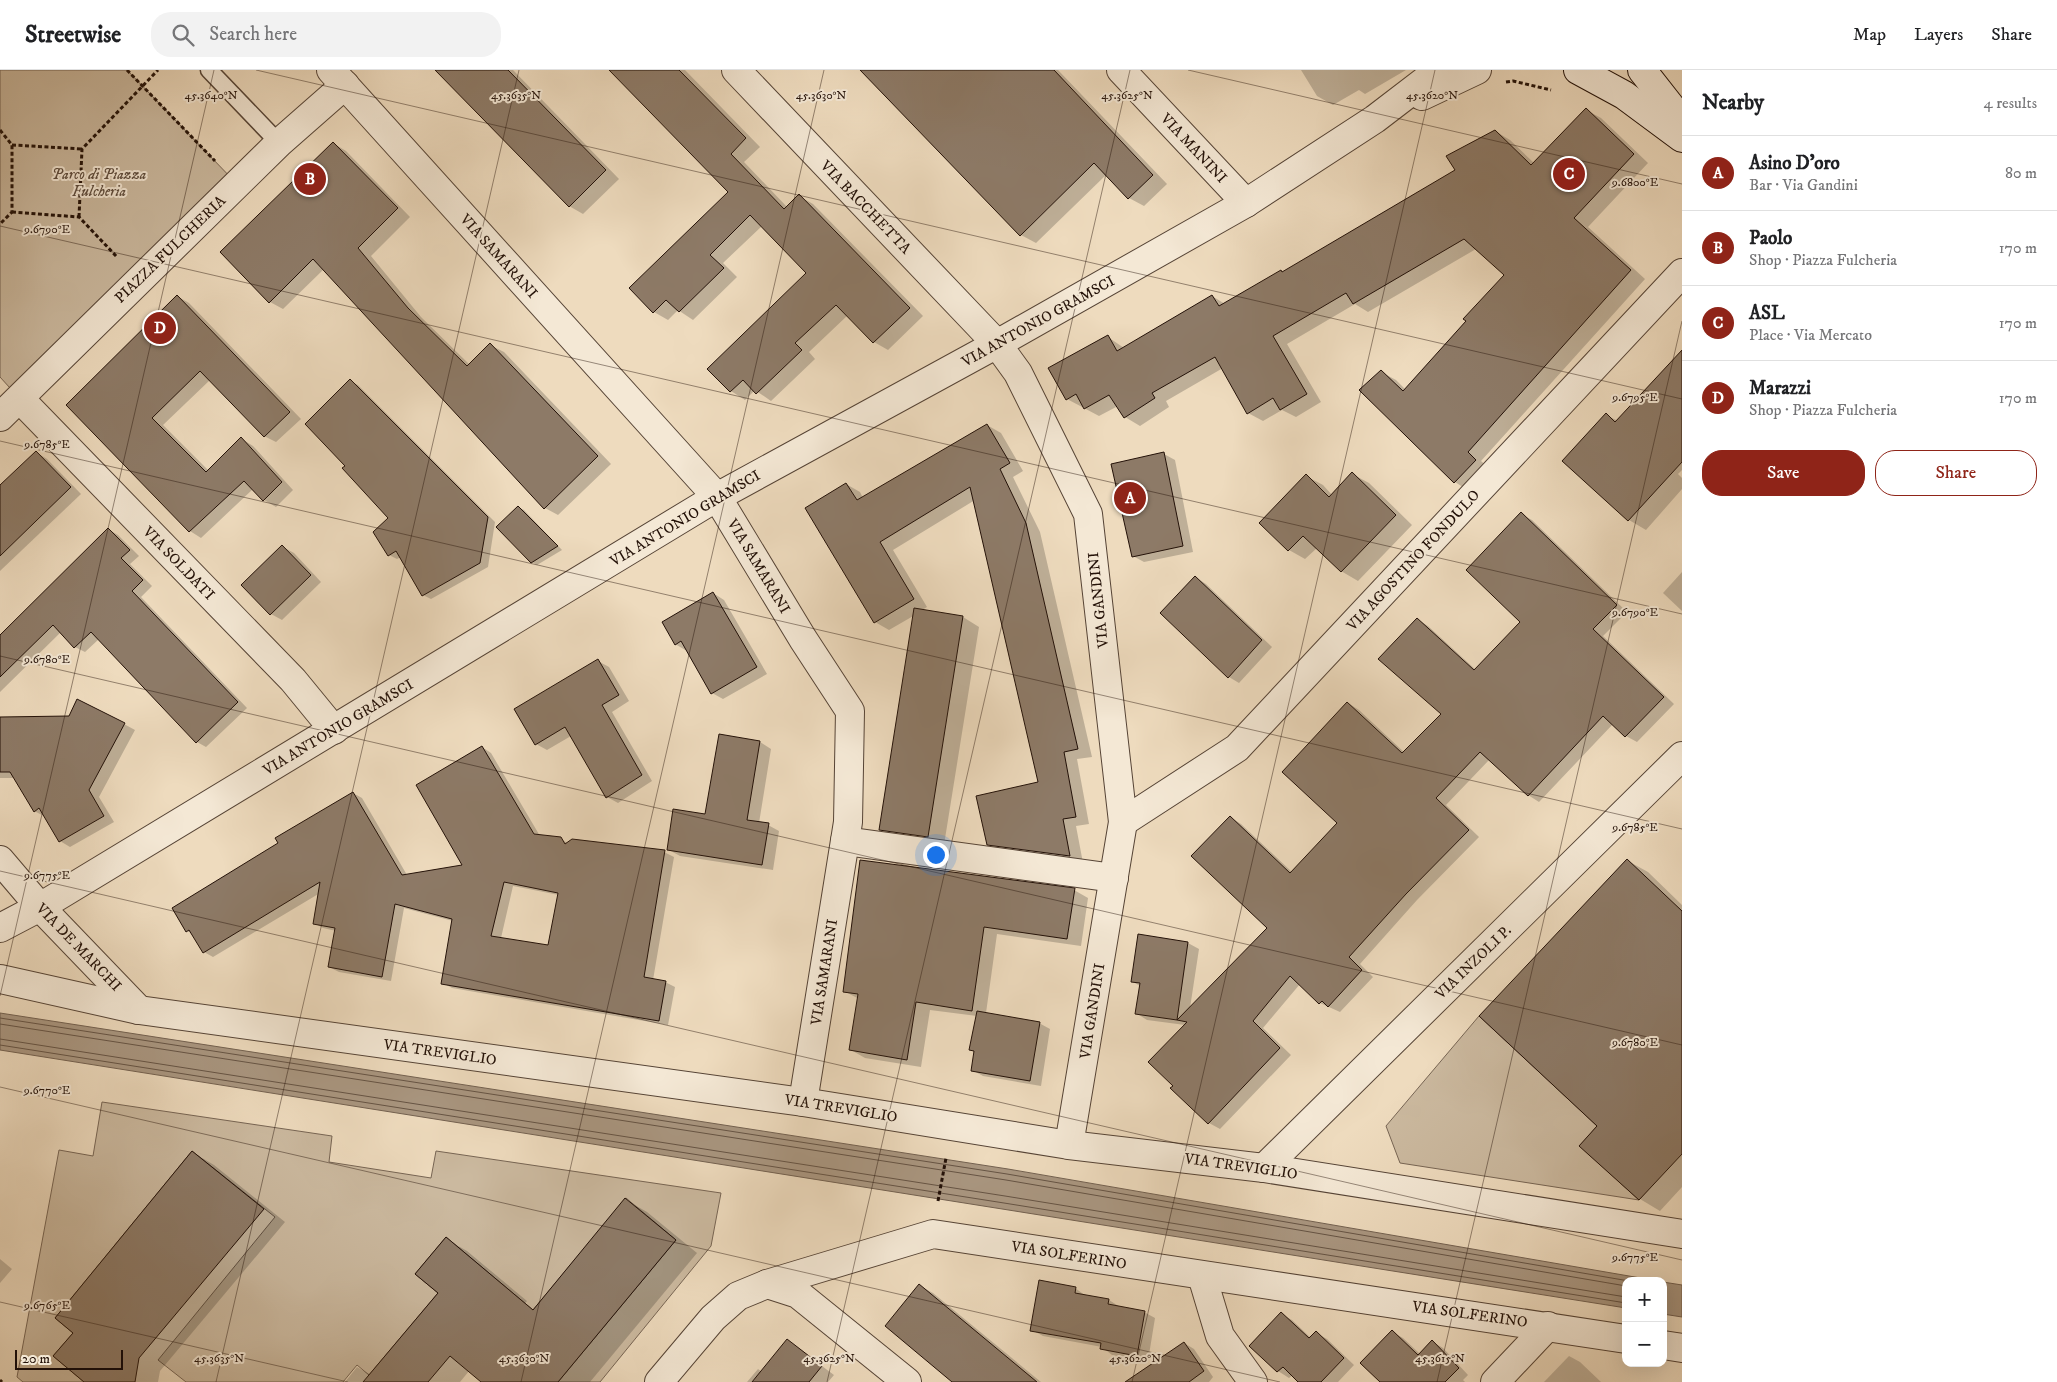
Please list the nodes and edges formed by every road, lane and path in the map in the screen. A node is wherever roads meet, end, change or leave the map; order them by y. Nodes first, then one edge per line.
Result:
1 (127, 70) edge
2 (158, 70) edge
3 (209, 70) edge
4 (736, 70) edge
5 (1121, 70) edge
6 (1439, 70) edge
7 (1477, 70) edge
8 (1578, 70) edge
9 (1642, 70) edge
10 (338, 77) edge
11 (1504, 82) dead end
12 (142, 85) junction
13 (1552, 90) dead end
14 (1375, 119) junction
15 (1682, 121) edge
16 (0, 130) edge
17 (1682, 138) edge
18 (279, 143) junction
19 (12, 145) junction
20 (82, 149) junction
21 (237, 184) junction
22 (1246, 204) junction
23 (12, 212) junction
24 (78, 217) junction
25 (0, 224) edge
26 (1682, 272) edge
27 (138, 279) junction
28 (997, 344) junction
29 (20, 399) junction
30 (0, 417) edge
31 (717, 497) junction
32 (334, 730) junction
33 (1682, 756) edge
34 (1122, 822) junction
35 (845, 840) junction
36 (0, 860) edge
37 (1114, 878) junction
38 (40, 907) junction
39 (0, 928) edge
40 (0, 979) edge
41 (139, 1010) junction
42 (803, 1102) junction
43 (951, 1127) junction
44 (1069, 1145) junction
45 (1264, 1168) junction
46 (933, 1234) junction
47 (1682, 1234) edge
48 (1202, 1276) junction
49 (767, 1284) junction
50 (1548, 1326) junction
51 (1622, 1338) edge
52 (1667, 1346) edge
53 (1682, 1348) edge
54 (659, 1382) edge
55 (907, 1382) edge
56 (1253, 1382) edge
57 (1495, 1382) edge

1 - 12 path
2 - 12 path
3 - 18 lane
4 - 28 street, VIA BACCHETTA
5 - 22 street, VIA MANINI
6 - 14 street, VIA ANTONIO GRAMSCI
7 - 14 street, VIA ANTONIO GRAMSCI
8 - 17 street
9 - 15 street
10 - 18 street, PIAZZA FULCHERIA
10 - 31 street, VIA SAMARANI
11 - 13 path
12 - 20 path
12 - 21 path
14 - 22 street, VIA ANTONIO GRAMSCI
16 - 19 path
18 - 21 street, PIAZZA FULCHERIA
19 - 20 path
19 - 23 path
20 - 24 path
21 - 27 street, PIAZZA FULCHERIA
22 - 28 street, VIA ANTONIO GRAMSCI
23 - 24 path
23 - 25 path
24 - 27 path
26 - 34 street, VIA AGOSTINO FONDULO
27 - 29 street, PIAZZA FULCHERIA
28 - 31 street, VIA ANTONIO GRAMSCI
28 - 34 street, VIA GANDINI
29 - 30 street, PIAZZA FULCHERIA
29 - 32 street, VIA SOLDATI
31 - 32 street, VIA ANTONIO GRAMSCI
31 - 35 street, VIA SAMARANI
32 - 38 street, VIA ANTONIO GRAMSCI
33 - 45 street, VIA INZOLI P.
34 - 37 street, VIA GANDINI
35 - 37 street
35 - 42 street, VIA SAMARANI
36 - 38 street, VIA DE MARCHI
37 - 44 street, VIA GANDINI
38 - 39 street, VIA ANTONIO GRAMSCI
38 - 41 street, VIA DE MARCHI
40 - 41 street, VIA TREVIGLIO
41 - 42 street, VIA TREVIGLIO
42 - 43 street, VIA TREVIGLIO
43 - 44 street, VIA TREVIGLIO
43 - 46 path
44 - 45 street, VIA TREVIGLIO
45 - 47 street, VIA TREVIGLIO
46 - 48 street, VIA SOLFERINO
46 - 49 street, VIA SOLFERINO
48 - 50 street, VIA SOLFERINO
48 - 56 street
49 - 54 street, VIA SOLFERINO
49 - 55 street
50 - 51 street, VIA SOLFERINO
50 - 57 street, VIA SOLFERINO
52 - 53 street

